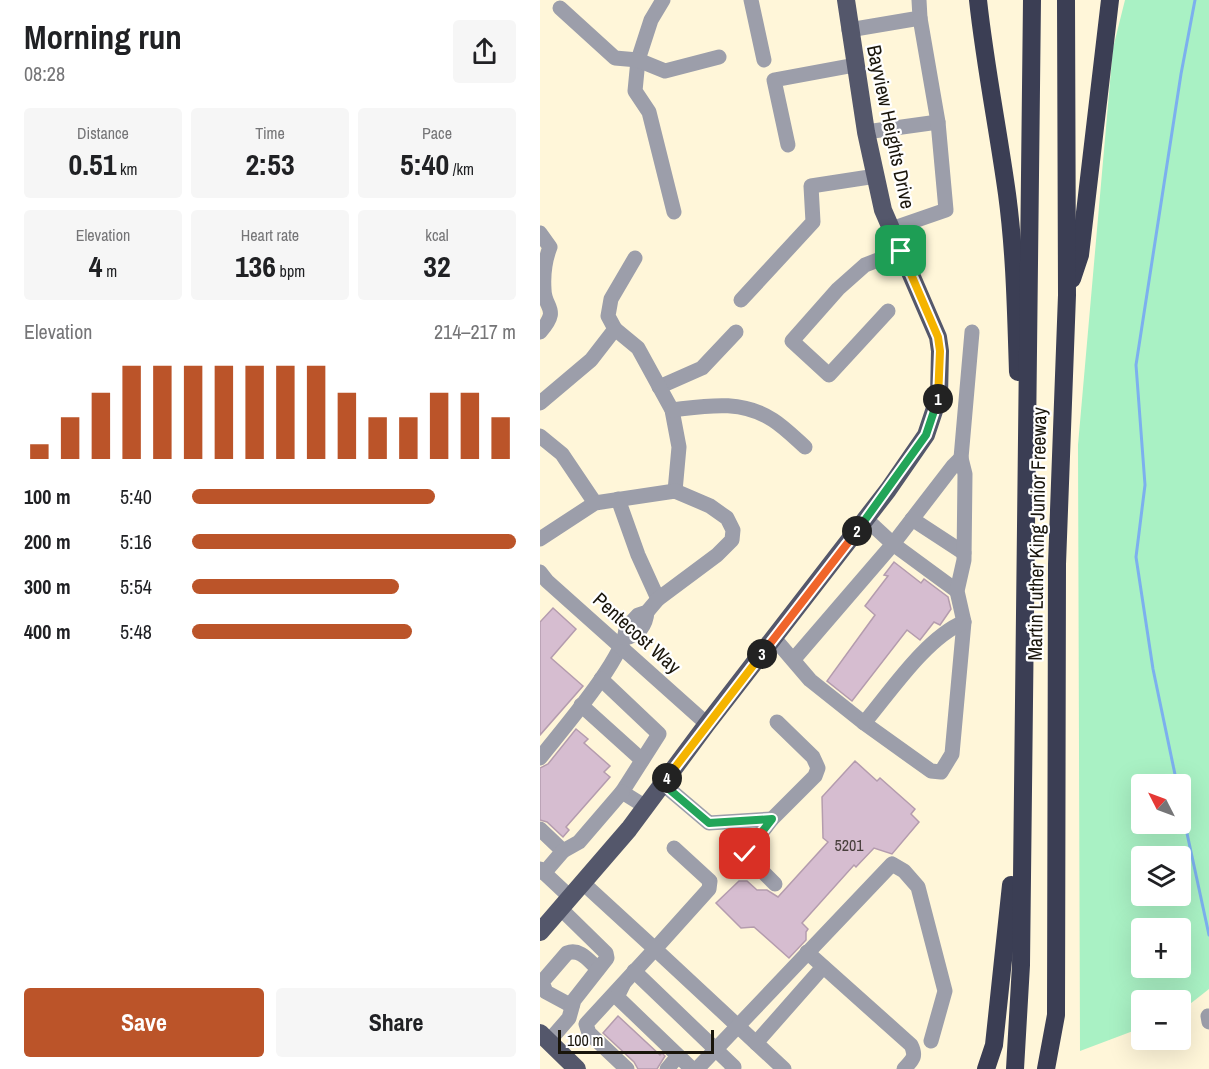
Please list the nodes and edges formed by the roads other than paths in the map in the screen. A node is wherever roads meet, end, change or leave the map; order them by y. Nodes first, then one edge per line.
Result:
1 (663, 0) edge
2 (751, 0) edge
3 (846, 0) edge
4 (919, 0) edge
5 (978, 0) edge
6 (1032, 0) edge
7 (1066, 0) edge
8 (1110, 0) edge
9 (560, 8) dead end
10 (920, 18) junction
11 (849, 30) junction
12 (719, 57) dead end
13 (638, 60) junction
14 (765, 60) dead end
15 (855, 65) junction
16 (938, 122) junction
17 (866, 132) junction
18 (788, 145) dead end
19 (876, 176) junction
20 (674, 212) dead end
21 (891, 229) junction
22 (542, 243) edge
23 (901, 251) junction
24 (635, 258) dead end
25 (1067, 295) junction
26 (741, 300) dead end
27 (888, 311) dead end
28 (615, 329) junction
29 (540, 332) edge
30 (736, 332) dead end
31 (972, 332) dead end
32 (659, 387) junction
33 (540, 403) edge
34 (672, 410) junction
35 (540, 436) edge
36 (805, 447) dead end
37 (961, 458) junction
38 (675, 491) junction
39 (618, 499) junction
40 (595, 503) junction
41 (866, 519) junction
42 (912, 519) junction
43 (540, 539) edge
44 (893, 543) junction
45 (1026, 550) junction
46 (964, 553) junction
47 (540, 572) edge
48 (957, 591) junction
49 (658, 599) junction
50 (964, 622) junction
51 (774, 638) junction
52 (623, 642) junction
53 (794, 658) junction
54 (601, 679) junction
55 (581, 705) junction
56 (777, 722) dead end
57 (864, 723) junction
58 (707, 724) junction
59 (1023, 755) junction
60 (540, 758) edge
61 (642, 760) junction
62 (663, 784) junction
63 (622, 792) junction
64 (646, 807) junction
65 (772, 819) junction
66 (540, 829) edge
67 (568, 848) junction
68 (674, 848) dead end
69 (542, 871) edge
70 (583, 883) junction
71 (775, 884) dead end
72 (565, 903) junction
73 (543, 923) edge
74 (655, 949) junction
75 (807, 952) junction
76 (823, 967) junction
77 (598, 969) junction
78 (630, 975) junction
79 (572, 1006) junction
80 (1056, 1015) junction
81 (738, 1026) junction
82 (543, 1038) edge
83 (931, 1041) dead end
84 (756, 1043) junction
85 (715, 1050) junction
86 (678, 1056) junction
87 (734, 1068) edge
88 (577, 1069) edge
89 (627, 1069) edge
90 (667, 1069) edge
91 (692, 1069) edge
92 (697, 1069) edge
93 (784, 1069) edge
94 (904, 1069) edge
95 (986, 1069) edge
96 (1015, 1069) edge
97 (1046, 1069) edge
98 (1055, 1069) edge

1 - 13 street
2 - 14 street
3 - 11 main road, Bayview Heights Drive
4 - 10 street
5 - 45 highway
6 - 45 highway, Martin Luther King Junior Freeway
7 - 25 highway, Martin Luther King Junior Freeway
8 - 25 highway
9 - 13 street
10 - 11 street
10 - 16 street
11 - 15 main road, Bayview Heights Drive
12 - 13 street
13 - 20 street
15 - 17 main road, Bayview Heights Drive
15 - 18 street
16 - 17 street
16 - 21 street
17 - 19 main road, Bayview Heights Drive
19 - 21 main road, Bayview Heights Drive
19 - 26 street
21 - 23 main road, Bayview Heights Drive
22 - 29 street
23 - 27 street
23 - 41 main road, Bayview Heights Drive
24 - 28 street
25 - 80 highway, Martin Luther King Junior Freeway
28 - 32 street
28 - 33 street
30 - 32 street
31 - 37 street
32 - 34 street
34 - 36 street
34 - 38 street
35 - 40 street
37 - 42 street
37 - 46 street
38 - 39 street
38 - 49 street
39 - 40 street
39 - 49 street
40 - 43 street
41 - 44 street
41 - 51 main road, Bayview Heights Drive
42 - 44 street
42 - 46 street
44 - 48 street
44 - 53 street
45 - 59 highway, Martin Luther King Junior Freeway
46 - 48 street
47 - 52 street, Pentecost Way
48 - 50 street
49 - 52 street
50 - 57 street
50 - 57 street
51 - 53 street
51 - 58 main road, Bayview Heights Drive
52 - 54 street
52 - 58 street, Pentecost Way
53 - 57 street
54 - 55 street
54 - 61 street
55 - 60 street
55 - 61 street
56 - 65 street
58 - 62 main road, Bayview Heights Drive
59 - 95 highway
59 - 96 highway, Martin Luther King Junior Freeway
61 - 63 street
62 - 64 main road, Bayview Heights Drive
62 - 65 street
63 - 64 street
63 - 67 street
64 - 70 main road, Bayview Heights Drive
65 - 71 street
66 - 67 street
67 - 69 street
68 - 74 street
69 - 72 street
70 - 72 main road, Bayview Heights Drive
70 - 74 street
72 - 73 main road, Bayview Heights Drive
72 - 77 street
74 - 78 street
74 - 81 street
75 - 76 street
75 - 81 street
75 - 83 street
76 - 84 street
76 - 94 street
77 - 79 street
77 - 79 street
78 - 85 street
78 - 86 street
78 - 89 street
79 - 82 street
80 - 97 highway, Martin Luther King Junior Freeway
80 - 98 highway
81 - 84 street
81 - 85 street
82 - 88 main road
84 - 93 street
85 - 87 street
85 - 92 street
86 - 90 street
86 - 91 street

